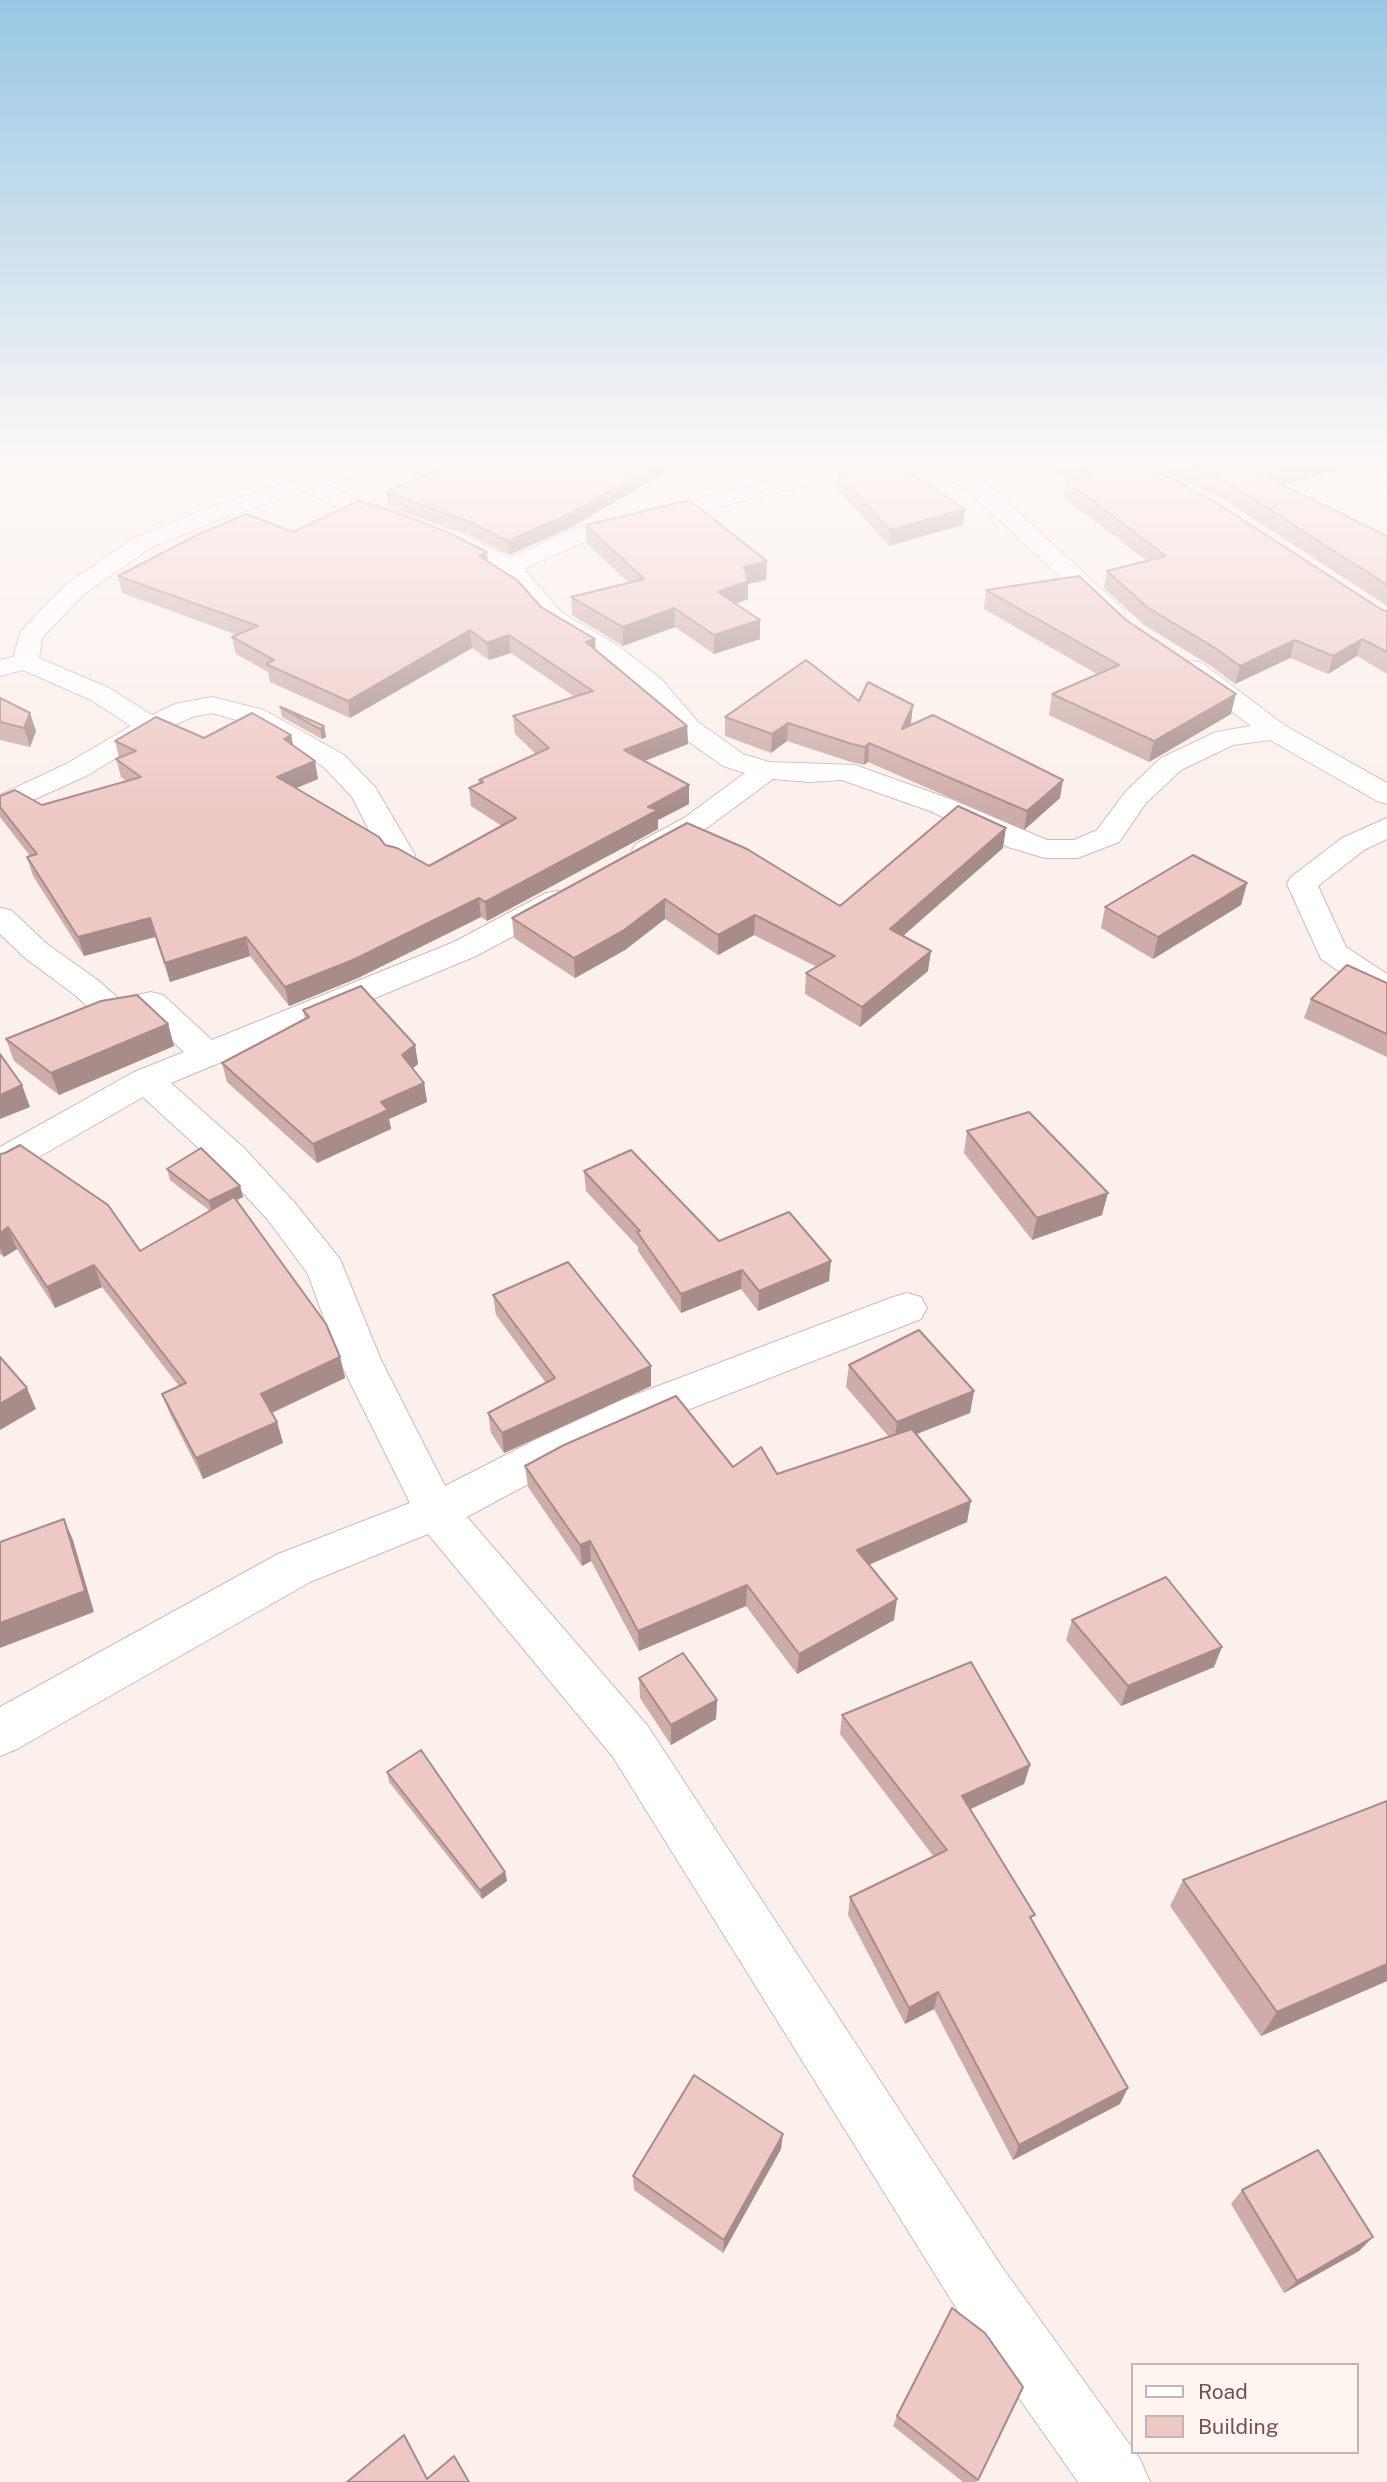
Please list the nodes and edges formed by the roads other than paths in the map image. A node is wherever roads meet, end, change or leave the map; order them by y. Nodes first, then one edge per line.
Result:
1 (85, 583) edge
2 (524, 583) edge
3 (1080, 583) edge
4 (1133, 632) edge
5 (1167, 653) edge
6 (13, 665) edge
7 (150, 726) junction
8 (1275, 731) junction
9 (767, 770) junction
10 (1387, 795) edge
11 (0, 806) edge
12 (1387, 827) edge
13 (400, 855) edge
14 (625, 862) edge
15 (579, 888) edge
16 (0, 917) edge
17 (1387, 989) edge
18 (208, 1055) junction
19 (146, 1080) junction
20 (0, 1163) edge
21 (907, 1308) dead end
22 (436, 1512) junction
23 (0, 1733) edge
24 (1117, 2482) edge

1 - 6 street
2 - 9 street
3 - 4 street
5 - 8 street
6 - 7 street
7 - 11 street
7 - 13 street
8 - 9 street
8 - 10 street
9 - 14 street
12 - 17 street
15 - 18 street
16 - 18 street
18 - 19 street
19 - 20 street
19 - 22 street
21 - 22 street
22 - 23 street
22 - 24 street

